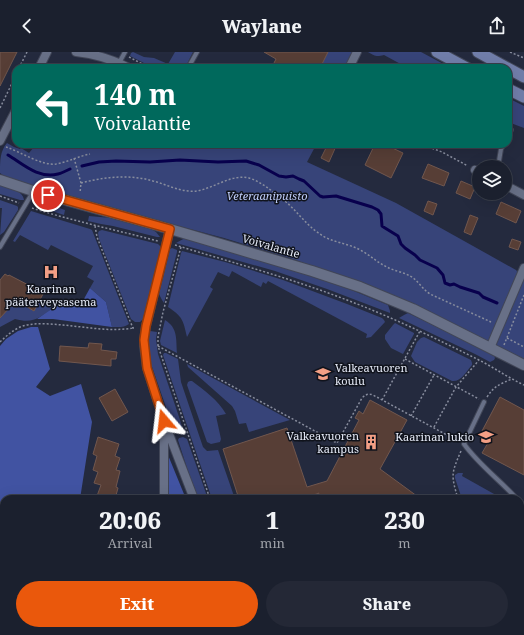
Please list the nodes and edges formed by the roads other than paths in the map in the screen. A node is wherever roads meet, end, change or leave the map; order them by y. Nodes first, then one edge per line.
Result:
1 (47, 52) edge
2 (76, 52) edge
3 (197, 52) edge
4 (357, 52) edge
5 (437, 52) edge
6 (478, 52) edge
7 (124, 53) edge
8 (119, 63) joint
9 (41, 64) edge
10 (190, 64) edge
11 (351, 64) edge
12 (460, 64) edge
13 (501, 64) edge
14 (512, 70) edge
15 (524, 76) edge
16 (512, 90) edge
17 (524, 97) edge
18 (12, 116) edge
19 (2, 132) edge
20 (0, 141) edge
21 (502, 148) edge
22 (499, 160) edge
23 (0, 180) edge
24 (512, 189) edge
25 (33, 192) junction
26 (524, 195) edge
27 (170, 229) junction
28 (2, 241) edge
29 (0, 247) edge
30 (524, 268) edge
31 (490, 348) junction
32 (524, 364) edge
33 (484, 402) road end
34 (164, 421) junction
35 (164, 495) edge
36 (192, 495) edge
37 (513, 495) edge

1 - 9 street
2 - 8 street
3 - 10 lane
4 - 11 street
5 - 12 main road
6 - 13 main road
7 - 8 lane
14 - 15 main road
16 - 17 main road
18 - 19 street
19 - 20 street
21 - 22 lane
23 - 25 street, Voivalantie
24 - 26 street
25 - 27 street, Voivalantie
25 - 28 lane
27 - 31 street, Voivalantie
27 - 34 street
28 - 29 lane
30 - 31 street
31 - 32 street, Voivalantie
33 - 37 lane
34 - 35 street
34 - 36 street

